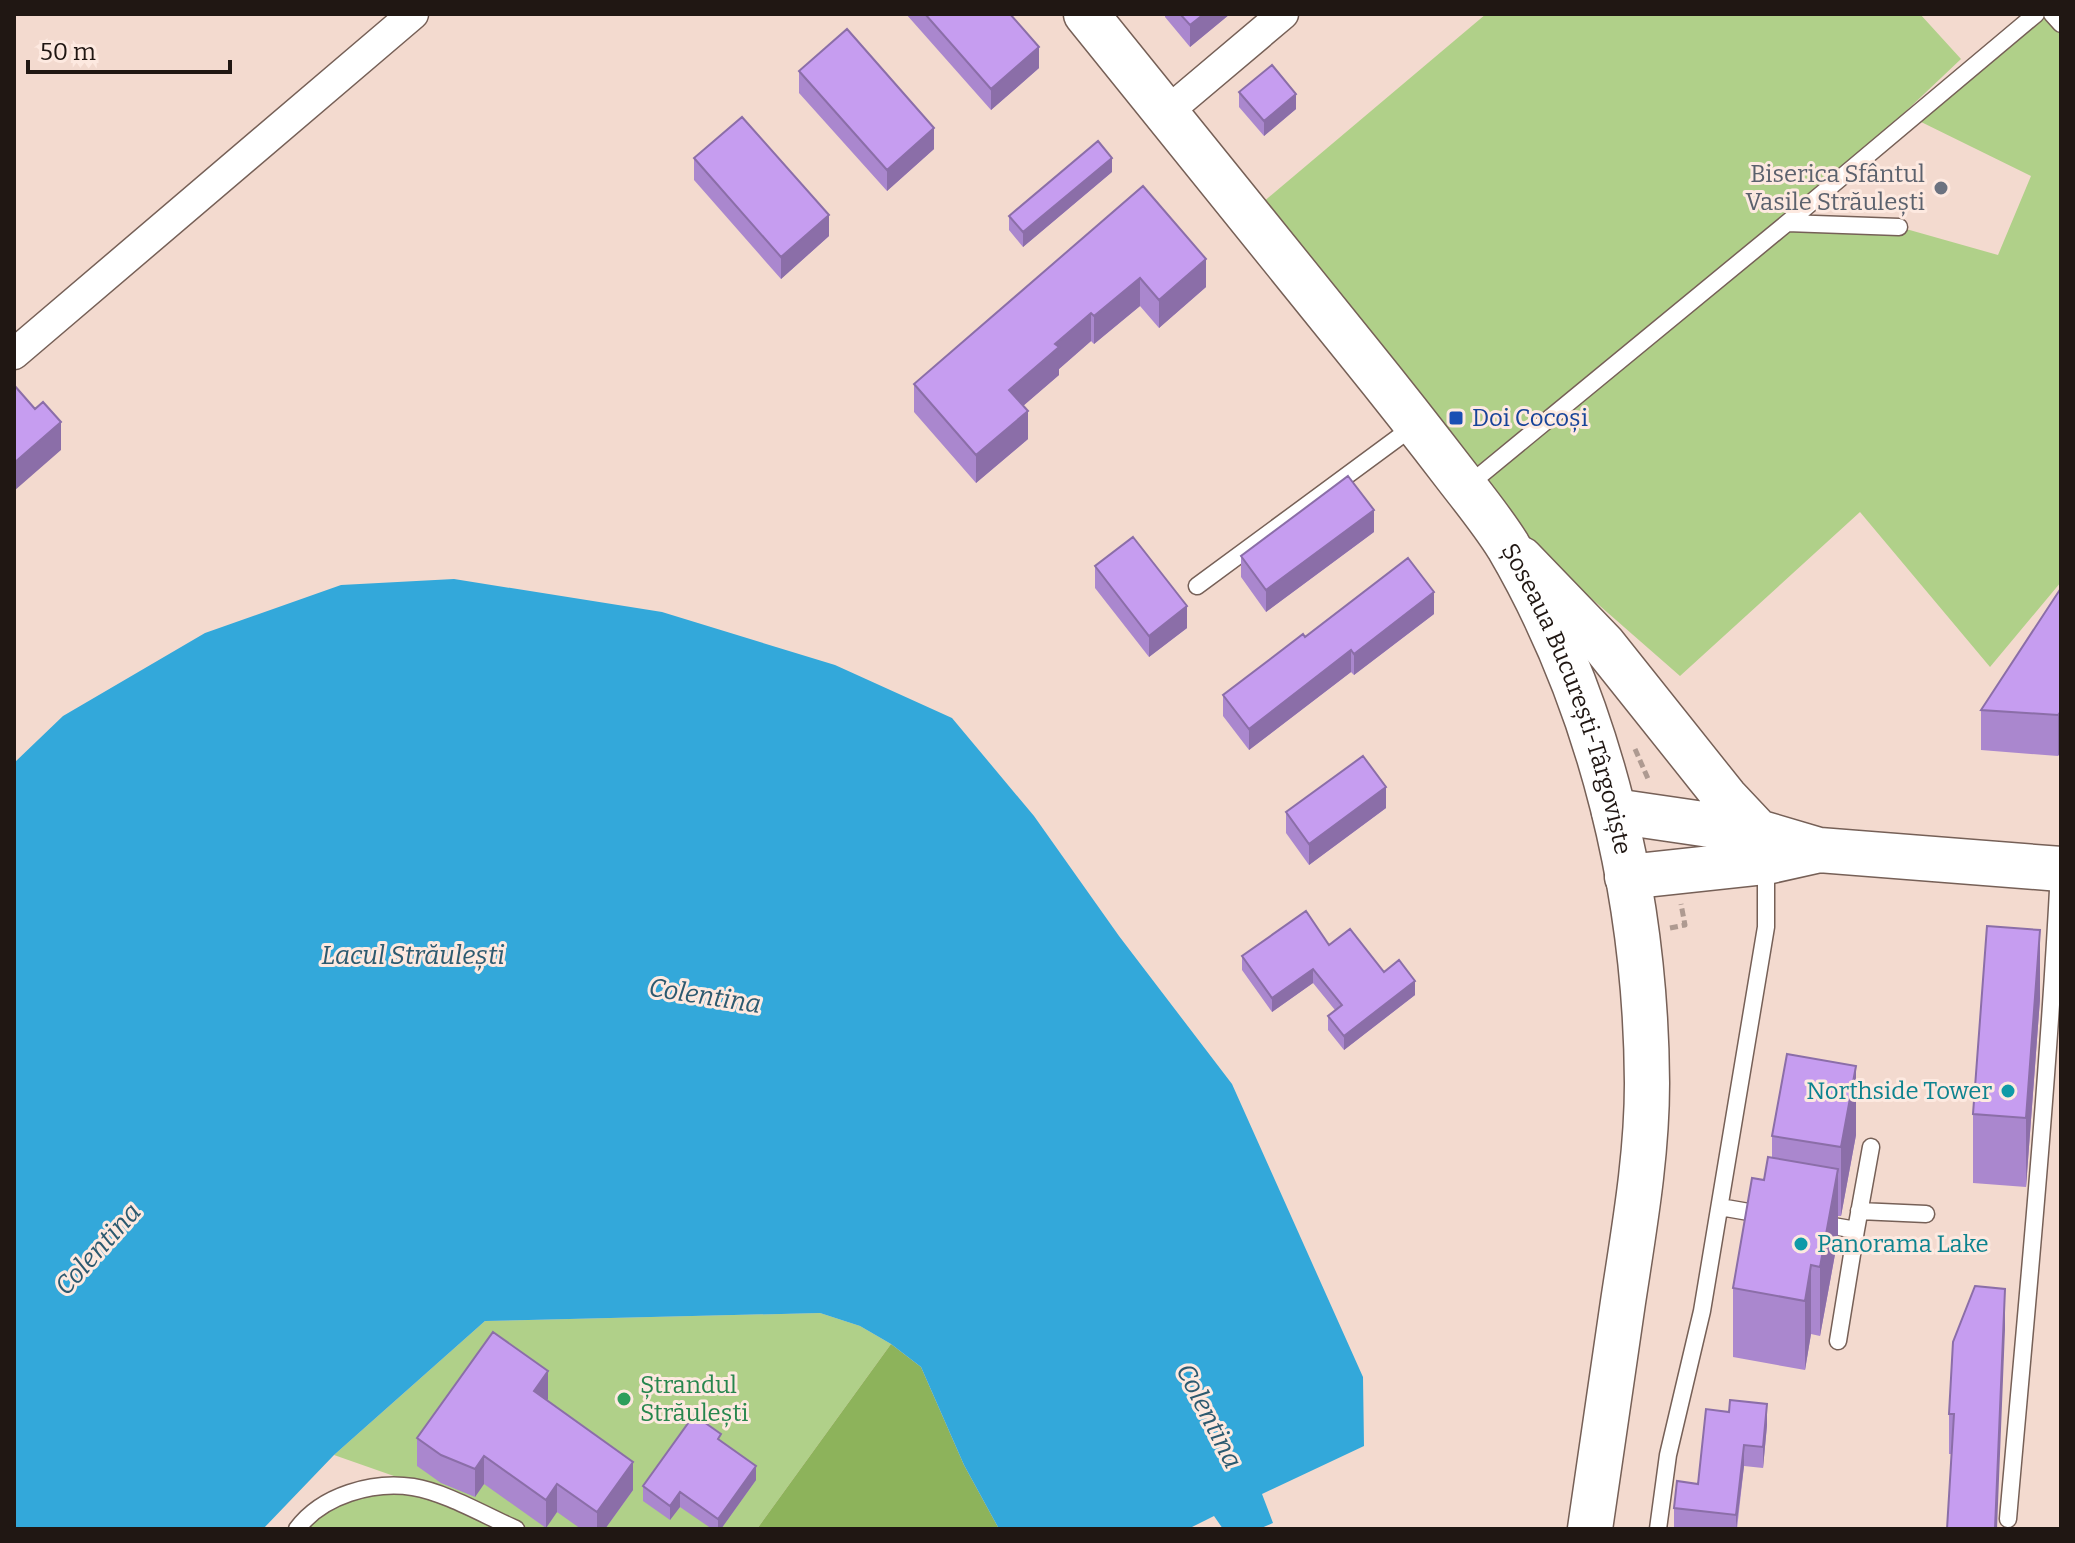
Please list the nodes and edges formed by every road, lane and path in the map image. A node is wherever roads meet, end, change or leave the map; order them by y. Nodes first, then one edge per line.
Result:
1 (413, 14) edge
2 (1086, 14) edge
3 (1283, 14) edge
4 (2036, 14) edge
5 (2052, 14) edge
6 (2061, 24) edge
7 (1167, 112) junction
8 (1787, 223) junction
9 (1899, 227) dead end
10 (14, 354) edge
11 (1417, 424) junction
12 (1465, 488) junction
13 (1506, 544) junction
14 (1197, 586) dead end
15 (1614, 811) junction
16 (1762, 847) junction
17 (2060, 869) edge
18 (1627, 877) junction
19 (1871, 1147) dead end
20 (1720, 1207) junction
21 (1859, 1211) junction
22 (1926, 1214) dead end
23 (1856, 1230) junction
24 (1838, 1341) dead end
25 (2008, 1519) dead end
26 (297, 1529) edge
27 (516, 1529) edge
28 (1590, 1529) edge
29 (1658, 1529) edge

1 - 10 street
2 - 7 main road, Șoseaua București-Târgoviște
3 - 7 street
4 - 8 lane
5 - 6 lane
7 - 11 main road, Șoseaua București-Târgoviște
8 - 9 lane
8 - 12 lane
11 - 12 main road, Șoseaua București-Târgoviște
11 - 14 lane
12 - 13 main road, Șoseaua București-Târgoviște
13 - 15 main road, Șoseaua București-Târgoviște
13 - 16 main road
15 - 16 main road
15 - 18 main road, Șoseaua București-Târgoviște
16 - 17 main road
16 - 18 main road
16 - 20 lane
17 - 25 lane
18 - 28 main road, Șoseaua București-Târgoviște
19 - 21 lane
20 - 23 lane
20 - 29 lane
21 - 22 lane
21 - 23 lane
23 - 24 lane
26 - 27 lane

